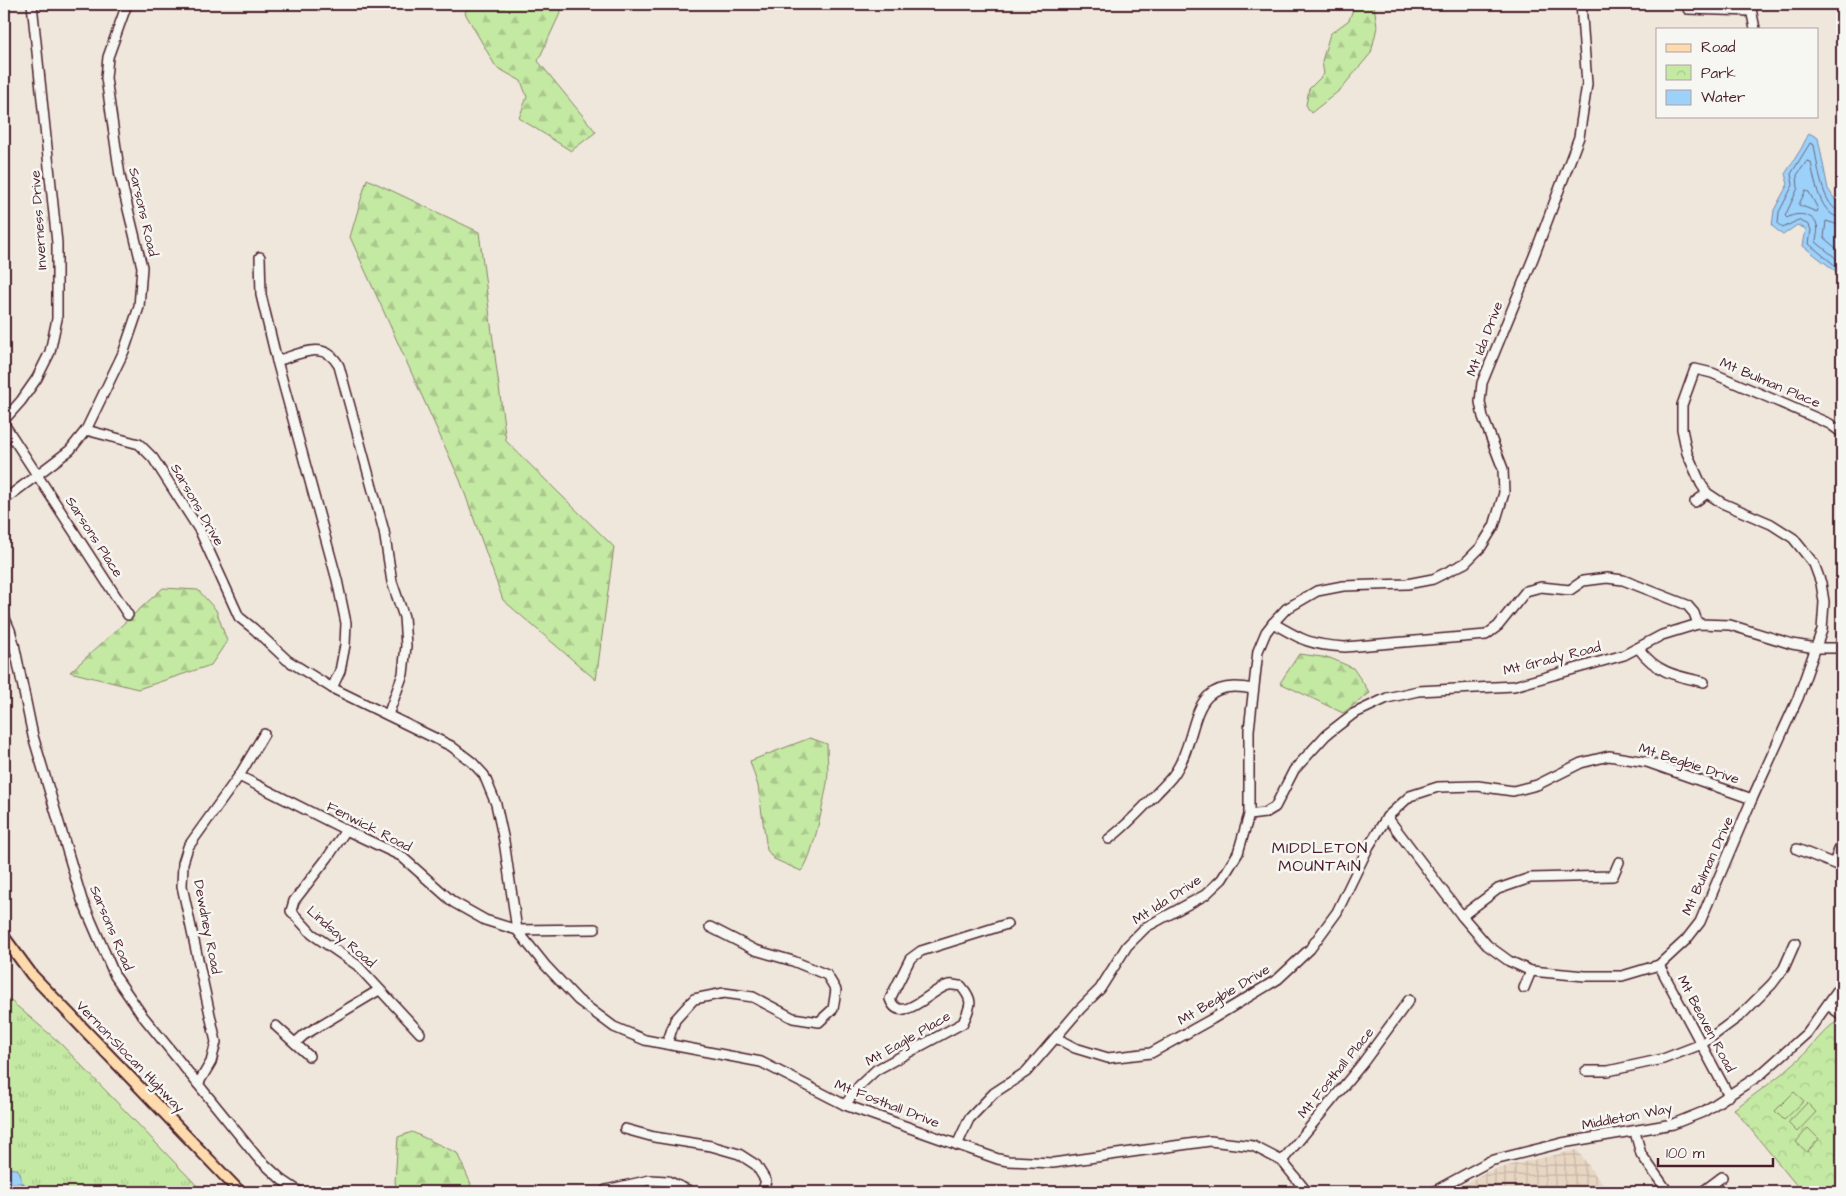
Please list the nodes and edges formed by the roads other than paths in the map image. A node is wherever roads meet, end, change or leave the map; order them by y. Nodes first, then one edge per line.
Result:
1 (32, 4) edge
2 (127, 4) edge
3 (1581, 4) edge
4 (1687, 4) edge
5 (1750, 7) edge
6 (1754, 28) edge
7 (260, 257) dead end
8 (277, 361) junction
9 (4, 420) edge
10 (4, 424) edge
11 (86, 430) junction
12 (1842, 433) edge
13 (37, 475) junction
14 (1707, 493) junction
15 (4, 500) edge
16 (1695, 502) dead end
17 (128, 615) dead end
18 (4, 616) edge
19 (1273, 623) junction
20 (1698, 624) junction
21 (1816, 648) junction
22 (1842, 648) edge
23 (1639, 649) junction
24 (1704, 682) dead end
25 (332, 688) junction
26 (1253, 690) junction
27 (388, 715) junction
28 (264, 734) dead end
29 (239, 776) junction
30 (1752, 799) junction
31 (1250, 815) junction
32 (1387, 817) junction
33 (346, 830) junction
34 (1109, 840) dead end
35 (1842, 842) edge
36 (1797, 849) dead end
37 (1619, 862) dead end
38 (1838, 865) edge
39 (1462, 916) junction
40 (1007, 924) dead end
41 (710, 927) dead end
42 (595, 929) dead end
43 (517, 930) junction
44 (4, 937) edge
45 (1795, 943) dead end
46 (1659, 965) junction
47 (1531, 971) junction
48 (1842, 984) edge
49 (1524, 988) dead end
50 (379, 990) junction
51 (1409, 1000) dead end
52 (1828, 1005) junction
53 (1842, 1015) edge
54 (276, 1026) dead end
55 (420, 1033) dead end
56 (1056, 1038) junction
57 (295, 1043) junction
58 (667, 1044) junction
59 (1702, 1044) junction
60 (309, 1056) dead end
61 (1586, 1071) dead end
62 (198, 1084) junction
63 (1729, 1096) junction
64 (845, 1105) junction
65 (625, 1129) dead end
66 (1635, 1132) junction
67 (957, 1144) junction
68 (1282, 1161) junction
69 (1722, 1177) dead end
70 (624, 1189) edge
71 (240, 1192) edge
72 (300, 1192) edge
73 (604, 1192) edge
74 (692, 1192) edge
75 (762, 1192) edge
76 (1307, 1192) edge
77 (1433, 1192) edge
78 (1668, 1192) edge
79 (1702, 1192) edge

1 - 9 street, Inverness Drive
2 - 11 street, Sarsons Road
3 - 19 street, Mt Ida Drive
4 - 5 street
5 - 6 street
7 - 8 street
8 - 25 street
8 - 27 street
10 - 13 street
11 - 13 street, Sarsons Road
11 - 25 street, Sarsons Drive
12 - 14 street, Mt Bulman Place
13 - 15 street, Sarsons Road
13 - 17 street, Sarsons Place
14 - 16 street
14 - 21 street, Mt Bulman Place
18 - 62 street, Sarsons Road
19 - 20 street
19 - 26 street, Mt Ida Drive
20 - 21 street, Mt Grady Road
20 - 23 street, Mt Grady Road
21 - 22 street, Mt Grady Road
21 - 30 street, Mt Bulman Drive
23 - 24 street
23 - 31 street, Mt Grady Road
25 - 27 street, Sarsons Drive
26 - 31 street, Mt Ida Drive
26 - 34 street
27 - 43 street, Sarsons Drive
28 - 29 street, Dewdney Road
29 - 33 street, Fenwick Road
29 - 62 street, Dewdney Road
30 - 32 street, Mt Begbie Drive
30 - 46 street, Mt Bulman Drive
31 - 56 street, Mt Ida Drive
32 - 39 street, Mt Bulman Drive
32 - 56 street, Mt Begbie Drive
33 - 43 street, Fenwick Road
33 - 50 street, Lindsay Road
35 - 38 street
36 - 38 street
37 - 39 street
39 - 47 street, Mt Bulman Drive
40 - 64 street, Mt Eagle Place
41 - 58 street
42 - 43 street, Fenwick Road
43 - 58 street, Mt Fosthall Drive
44 - 71 main road, Vernon-Slocan Highway
45 - 59 street
46 - 47 street, Mt Bulman Drive
46 - 59 street, Mt Beaven Road
47 - 49 street
48 - 52 street, Middleton Way
50 - 55 street, Lindsay Road
50 - 57 street
51 - 68 street, Mt Fosthall Place
52 - 53 street
52 - 63 street, Middleton Way
54 - 57 street
56 - 67 street, Mt Ida Drive
57 - 60 street
58 - 64 street, Mt Fosthall Drive
59 - 61 street
59 - 63 street, Mt Beaven Road
62 - 72 street, Sarsons Road
63 - 66 street, Middleton Way
64 - 67 street, Mt Fosthall Drive
65 - 75 street
66 - 77 street, Middleton Way
66 - 78 street
67 - 68 street, Mt Fosthall Drive
68 - 76 street, Mt Fosthall Drive
69 - 79 street
70 - 73 street
70 - 74 street

